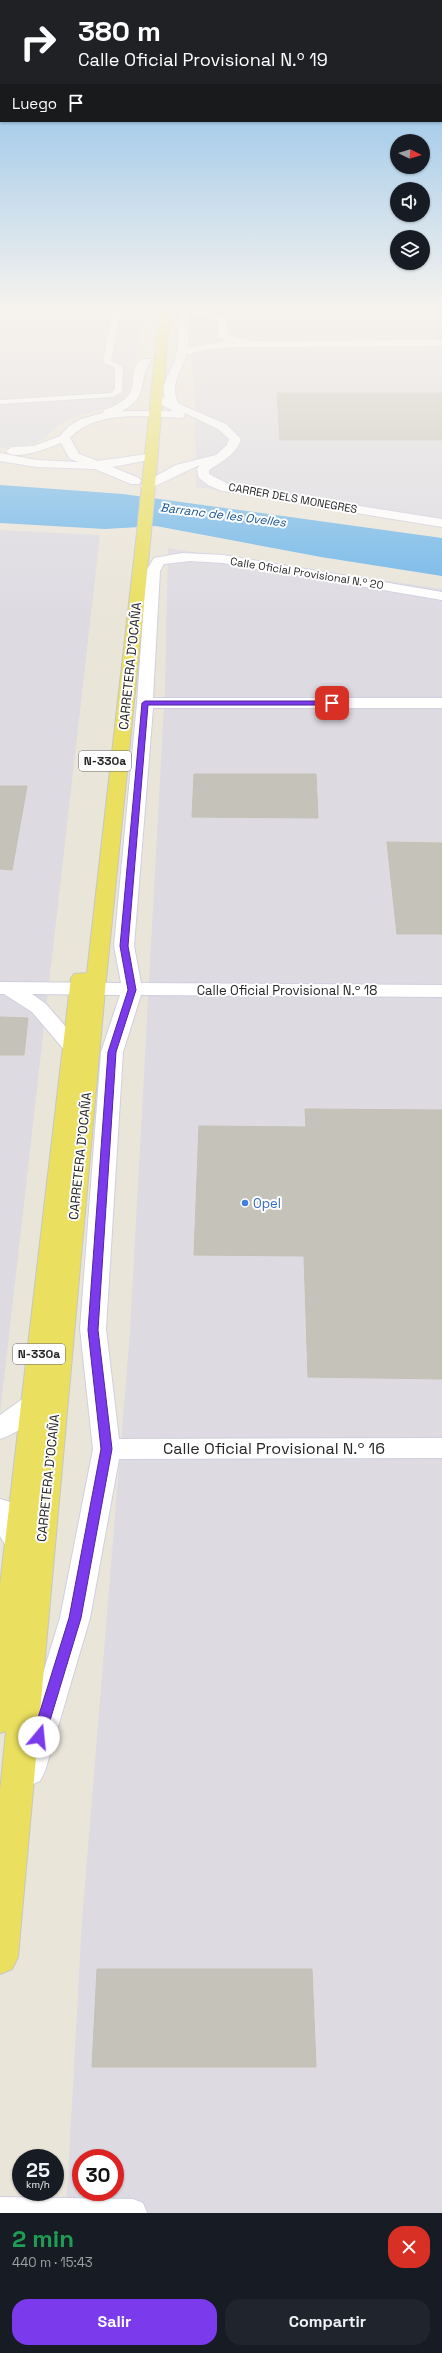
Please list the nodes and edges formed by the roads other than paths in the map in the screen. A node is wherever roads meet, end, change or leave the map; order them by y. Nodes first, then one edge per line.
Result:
1 (112, 411) edge
2 (184, 411) edge
3 (143, 413) junction
4 (155, 413) junction
5 (88, 420) junction
6 (213, 421) junction
7 (140, 429) dead end
8 (64, 438) junction
9 (138, 444) dead end
10 (0, 452) edge
11 (150, 456) junction
12 (0, 457) edge
13 (216, 458) junction
14 (136, 460) junction
15 (90, 464) junction
16 (138, 486) junction
17 (442, 523) edge
18 (172, 557) joint
19 (442, 596) edge
20 (145, 703) junction
21 (442, 703) edge
22 (4, 988) edge
23 (87, 990) junction
24 (132, 990) junction
25 (442, 991) edge
26 (73, 1048) junction
27 (34, 1404) junction
28 (0, 1430) edge
29 (442, 1448) edge
30 (106, 1449) junction
31 (0, 1510) edge
32 (19, 1543) junction
33 (0, 1719) edge
34 (12, 1826) junction
35 (0, 1957) edge
36 (0, 2211) edge
37 (56, 2212) edge
38 (133, 2213) edge

1 - 5 street
2 - 6 street
3 - 4 street
3 - 5 street
3 - 7 main road
4 - 6 street
4 - 11 main road, CARRETERA D'OCAÑA / N-330a
5 - 8 street
6 - 13 street, CARRER DELS MONEGRES
8 - 10 street
8 - 15 street
9 - 14 main road, CARRETERA D'OCAÑA / N-330a
11 - 14 street
11 - 16 main road, CARRETERA D'OCAÑA / N-330a
12 - 15 street
13 - 16 street
13 - 17 street, CARRER DELS MONEGRES
14 - 15 street
14 - 16 main road, CARRETERA D'OCAÑA / N-330a
15 - 16 street
16 - 23 main road, CARRETERA D'OCAÑA / N-330a
18 - 19 street, Calle Oficial Provisional N.º 20
18 - 20 street, CARRETERA D'OCAÑA
20 - 21 street
20 - 24 street, CARRETERA D'OCAÑA
22 - 23 street, Calle Oficial Provisional N.º 18
22 - 26 street
23 - 24 street, Calle Oficial Provisional N.º 18
23 - 26 main road, CARRETERA D'OCAÑA / N-330a
23 - 34 main road, CARRETERA D'OCAÑA / N-330a
24 - 25 street, Calle Oficial Provisional N.º 18
24 - 30 street, CARRETERA D'OCAÑA
26 - 27 main road, CARRETERA D'OCAÑA / N-330a
27 - 28 street
27 - 32 main road, CARRETERA D'OCAÑA / N-330a
29 - 30 street, Calle Oficial Provisional N.º 16
30 - 34 street, CARRETERA D'OCAÑA
31 - 32 street
32 - 33 main road, CARRETERA D'OCAÑA / N-330a
34 - 35 main road, CARRETERA D'OCAÑA / N-330a
36 - 37 lane
37 - 38 lane

